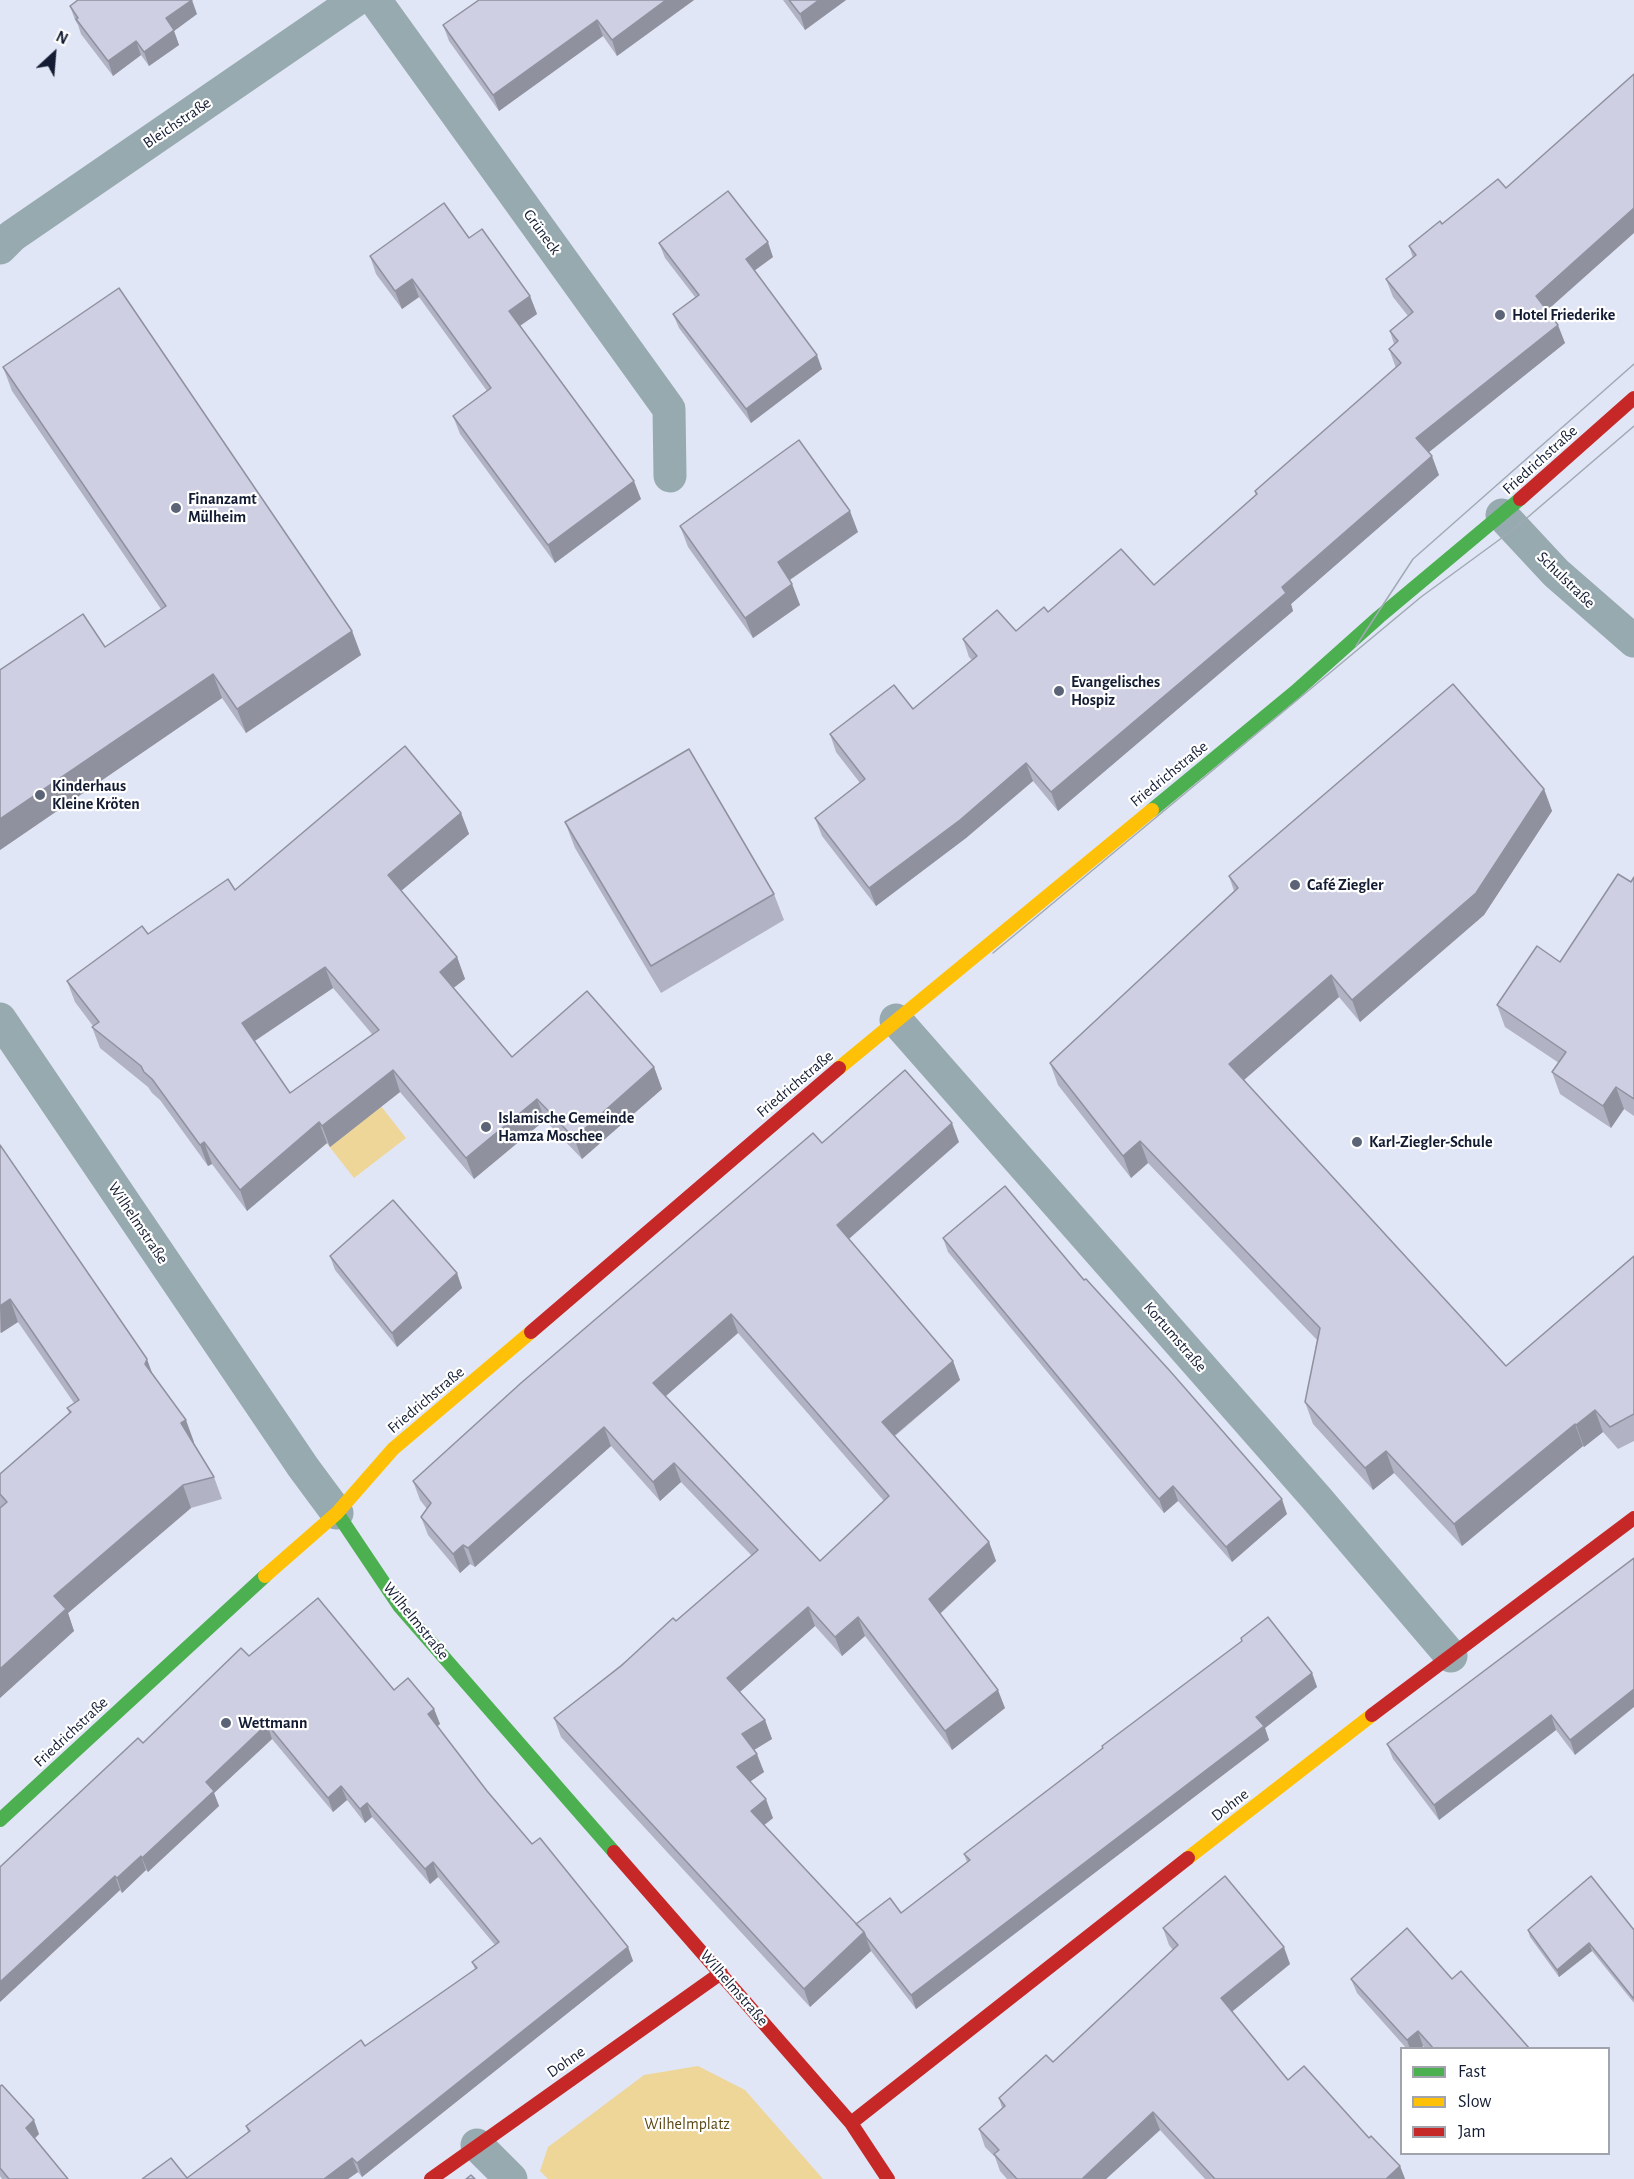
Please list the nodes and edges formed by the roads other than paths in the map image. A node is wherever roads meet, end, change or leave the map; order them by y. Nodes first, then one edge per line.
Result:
1 (356, 0) edge
2 (375, 0) edge
3 (0, 248) edge
4 (1634, 398) edge
5 (670, 477) dead end
6 (1502, 515) junction
7 (1634, 641) edge
8 (0, 1019) edge
9 (896, 1020) junction
10 (337, 1513) junction
11 (1634, 1518) edge
12 (1451, 1656) junction
13 (0, 1820) edge
14 (721, 1973) junction
15 (851, 2123) junction
16 (477, 2145) junction
17 (431, 2179) edge
18 (511, 2179) edge
19 (888, 2179) edge

1 - 3 street, Bleichstraße
2 - 5 street, Grüneck
4 - 6 main road, Friedrichstraße
6 - 7 street, Schulstraße
6 - 9 main road, Friedrichstraße
8 - 10 street, Wilhelmstraße
9 - 10 main road, Friedrichstraße
9 - 12 street, Kortumstraße
10 - 13 main road, Friedrichstraße
10 - 14 main road, Wilhelmstraße
11 - 12 main road, Dohne
12 - 15 main road, Dohne
14 - 15 main road, Wilhelmstraße
14 - 16 main road, Dohne
15 - 19 main road, Wilhelmstraße
16 - 17 main road, Dohne
16 - 18 street

